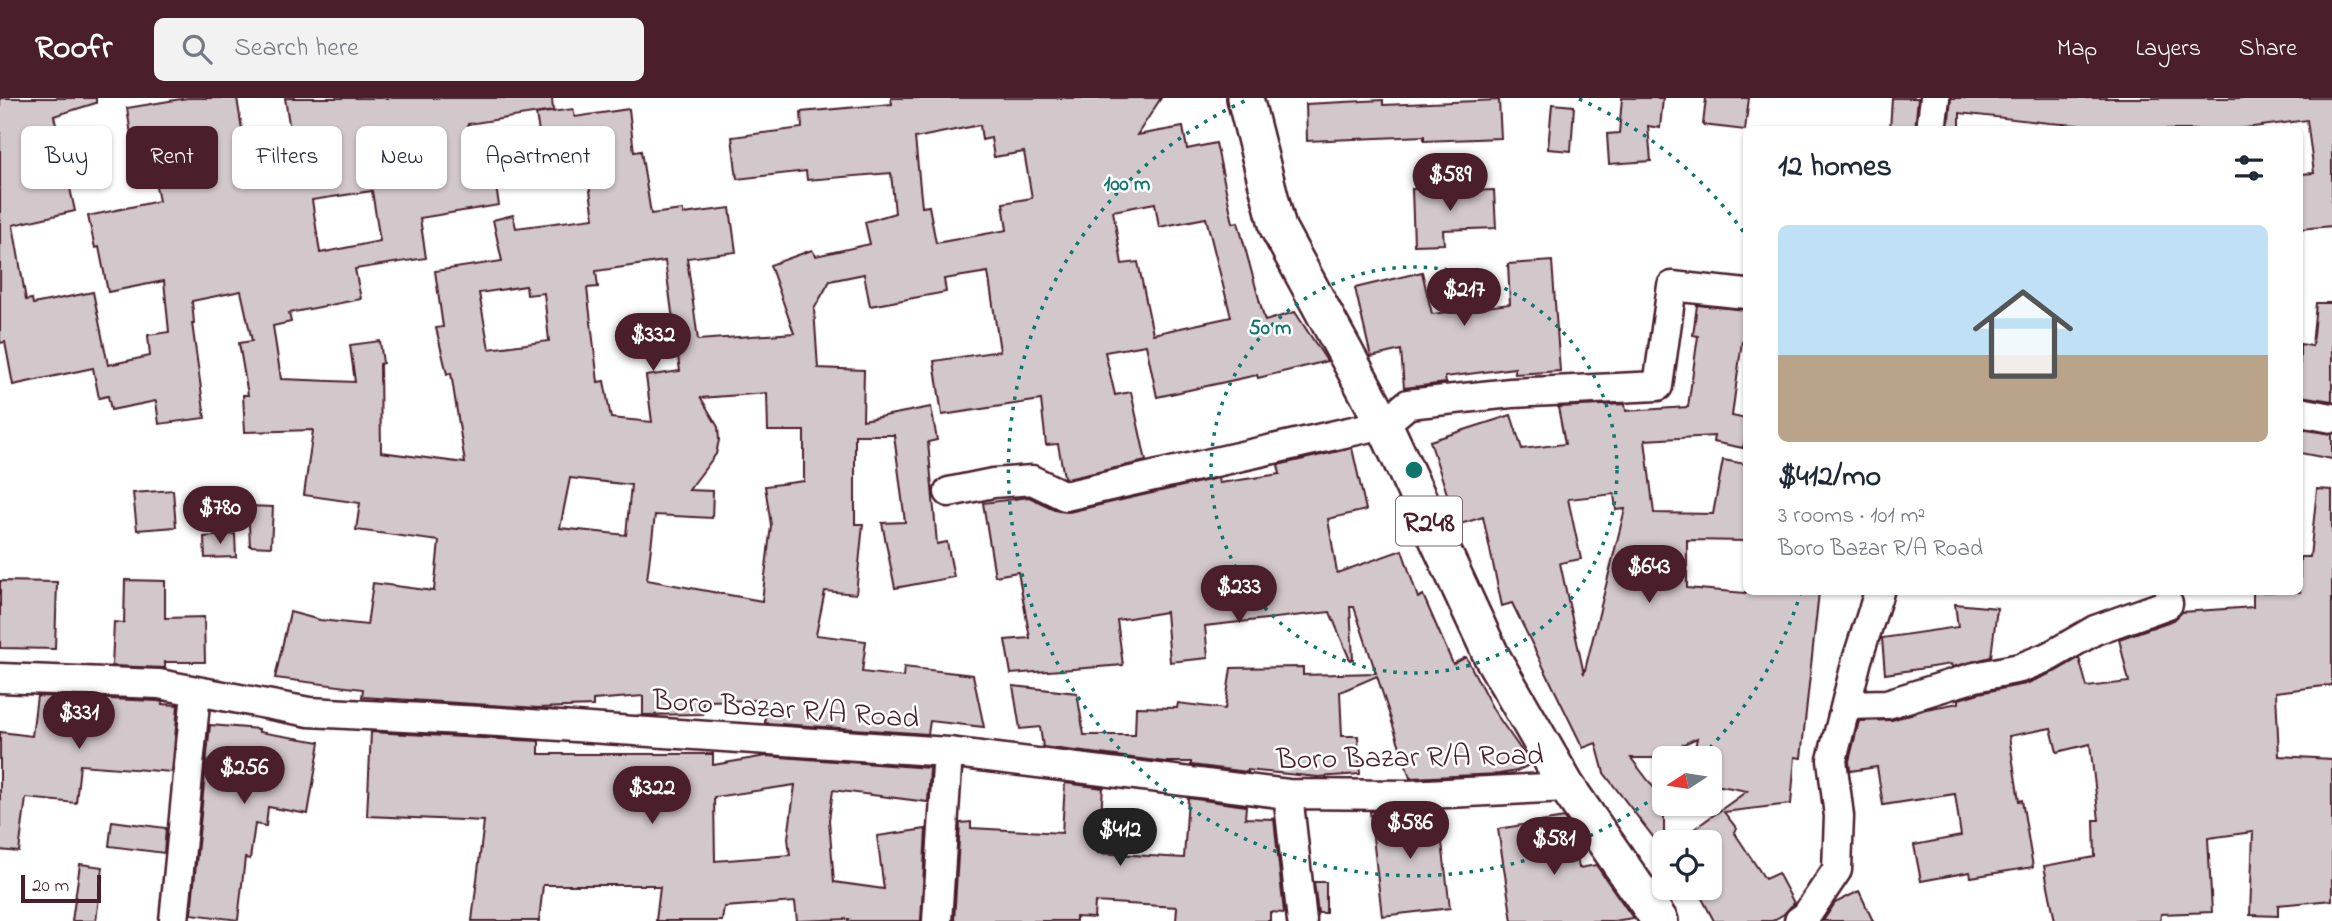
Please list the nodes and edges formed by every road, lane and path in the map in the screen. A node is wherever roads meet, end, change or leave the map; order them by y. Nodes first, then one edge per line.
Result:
1 (1245, 98) edge
2 (1935, 98) edge
3 (1932, 126) edge
4 (1743, 294) edge
5 (2303, 413) edge
6 (2332, 418) edge
7 (1384, 424) junction
8 (949, 492) dead end
9 (1878, 595) edge
10 (2168, 604) dead end
11 (0, 678) edge
12 (196, 692) junction
13 (1846, 705) junction
14 (948, 752) junction
15 (1567, 786) junction
16 (1288, 794) junction
17 (174, 921) edge
18 (937, 921) edge
19 (1302, 921) edge
20 (1660, 921) edge
21 (1799, 921) edge

1 - 7 main road, R248
2 - 3 street
4 - 7 street
5 - 6 street
7 - 8 street
7 - 15 main road, R248
9 - 13 street
10 - 13 street
11 - 12 street, Boro Bazar R/A Road
12 - 14 street, Boro Bazar R/A Road
12 - 17 street
13 - 21 street
14 - 16 street, Boro Bazar R/A Road
14 - 18 street
15 - 16 street, Boro Bazar R/A Road
15 - 20 main road, R248
16 - 19 street

